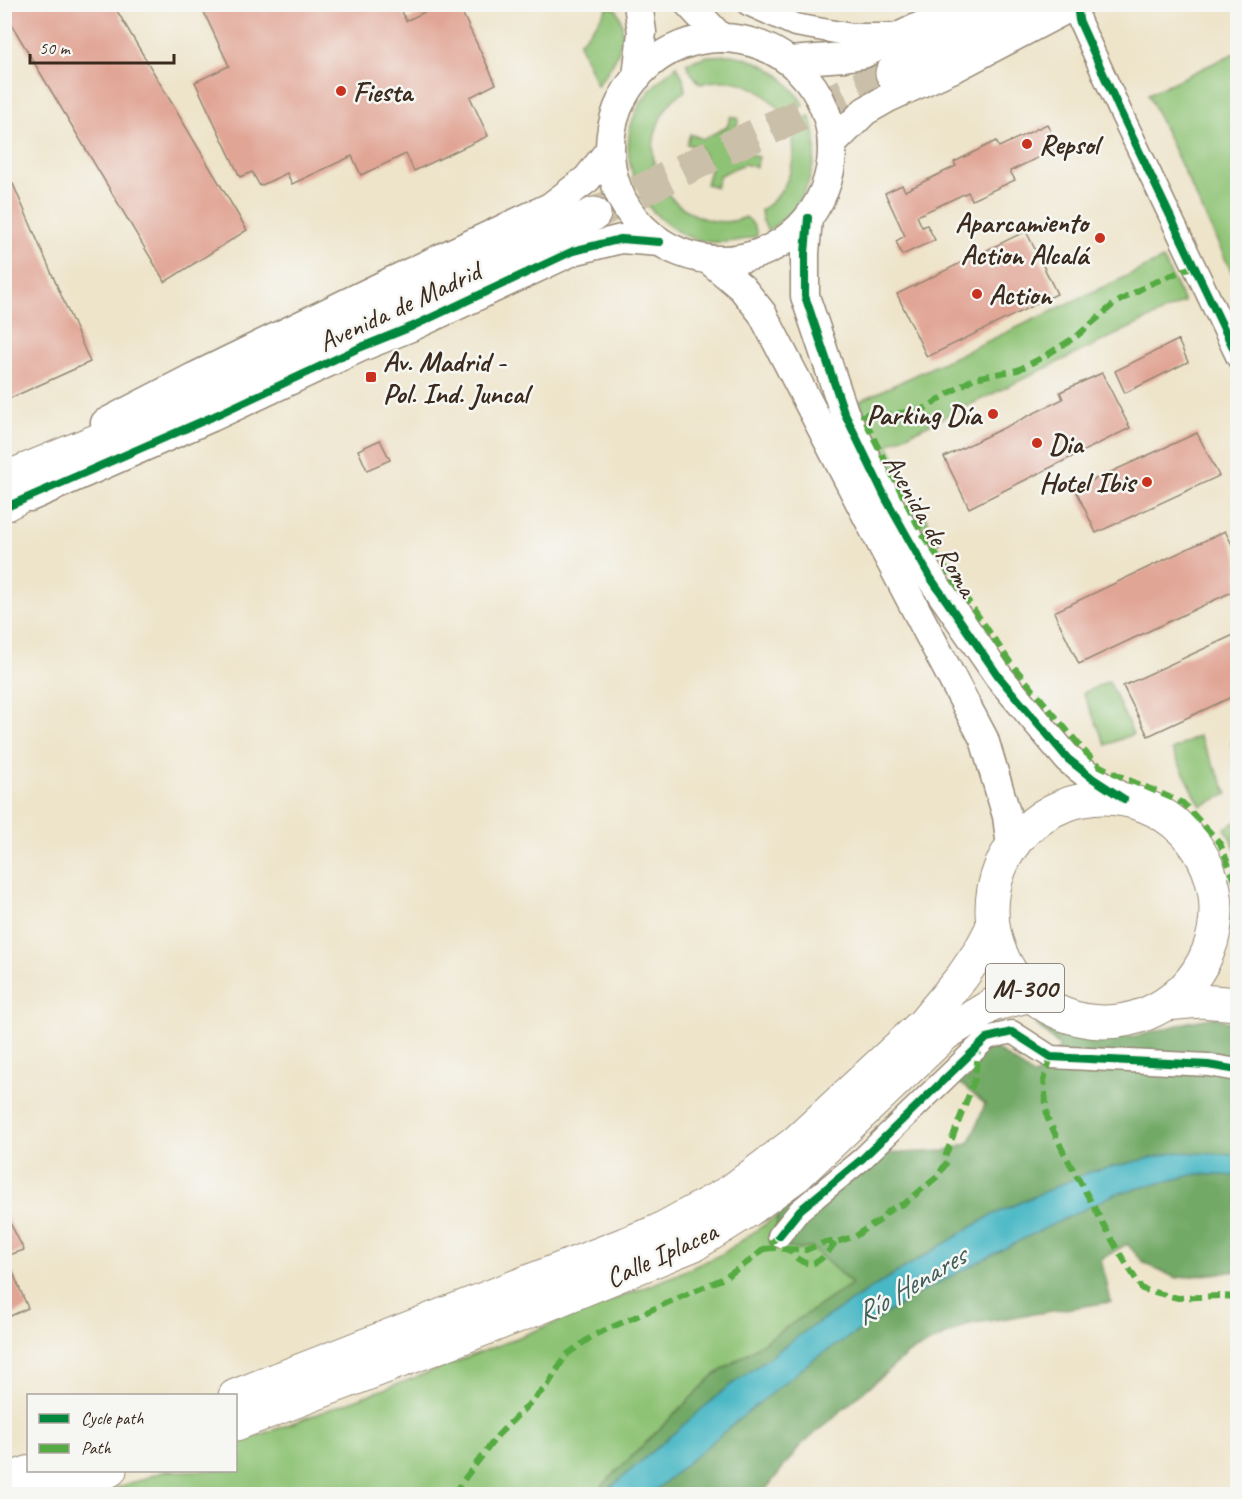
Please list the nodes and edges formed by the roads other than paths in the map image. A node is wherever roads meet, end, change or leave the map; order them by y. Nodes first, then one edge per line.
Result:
1 (638, 4) edge
2 (748, 4) edge
3 (966, 4) edge
4 (1031, 4) edge
5 (1076, 4) edge
6 (695, 8) edge
7 (903, 35) junction
8 (721, 38) junction
9 (789, 61) junction
10 (892, 73) tunnel mouth
11 (637, 77) junction
12 (832, 144) junction
13 (609, 151) junction
14 (594, 214) tunnel mouth
15 (808, 218) junction
16 (660, 242) junction
17 (709, 260) junction
18 (1238, 358) edge
19 (203, 398) junction
20 (4, 477) edge
21 (4, 506) edge
22 (1124, 799) junction
23 (1011, 847) junction
24 (1215, 888) junction
25 (1238, 919) edge
26 (993, 926) junction
27 (1031, 995) junction
28 (1166, 1004) junction
29 (1238, 1004) edge
30 (1238, 1070) edge
31 (780, 1236) dead end
32 (237, 1394) edge
33 (237, 1424) edge
34 (30, 1472) edge
35 (105, 1472) edge
36 (4, 1481) edge
37 (45, 1494) edge

1 - 11 street
2 - 7 street
3 - 7 street
4 - 10 main road
5 - 12 street
5 - 18 street
6 - 8 street
7 - 9 street
8 - 9 street, M-300
8 - 11 street, M-300
9 - 12 street, M-300
11 - 13 street, M-300
12 - 15 street, M-300
13 - 16 street, M-300
13 - 20 street, M-300
14 - 19 main road, Avenida de Madrid
15 - 17 street, M-300
15 - 22 street, Avenida de Roma / M-300
16 - 17 street, M-300
16 - 21 street, M-300
17 - 23 street, Avenida de Roma / M-300
19 - 20 main road, Avenida de Madrid
19 - 21 main road, Avenida de Madrid
22 - 23 main road, M-300
22 - 24 main road, M-300
23 - 26 main road, M-300
24 - 25 main road, M-300
24 - 28 main road, M-300
26 - 27 main road, M-300
26 - 32 main road, Calle Iplacea
27 - 28 main road, M-300
27 - 33 main road, Calle Iplacea
28 - 29 main road, M-300
30 - 31 street
34 - 36 main road
35 - 37 main road

